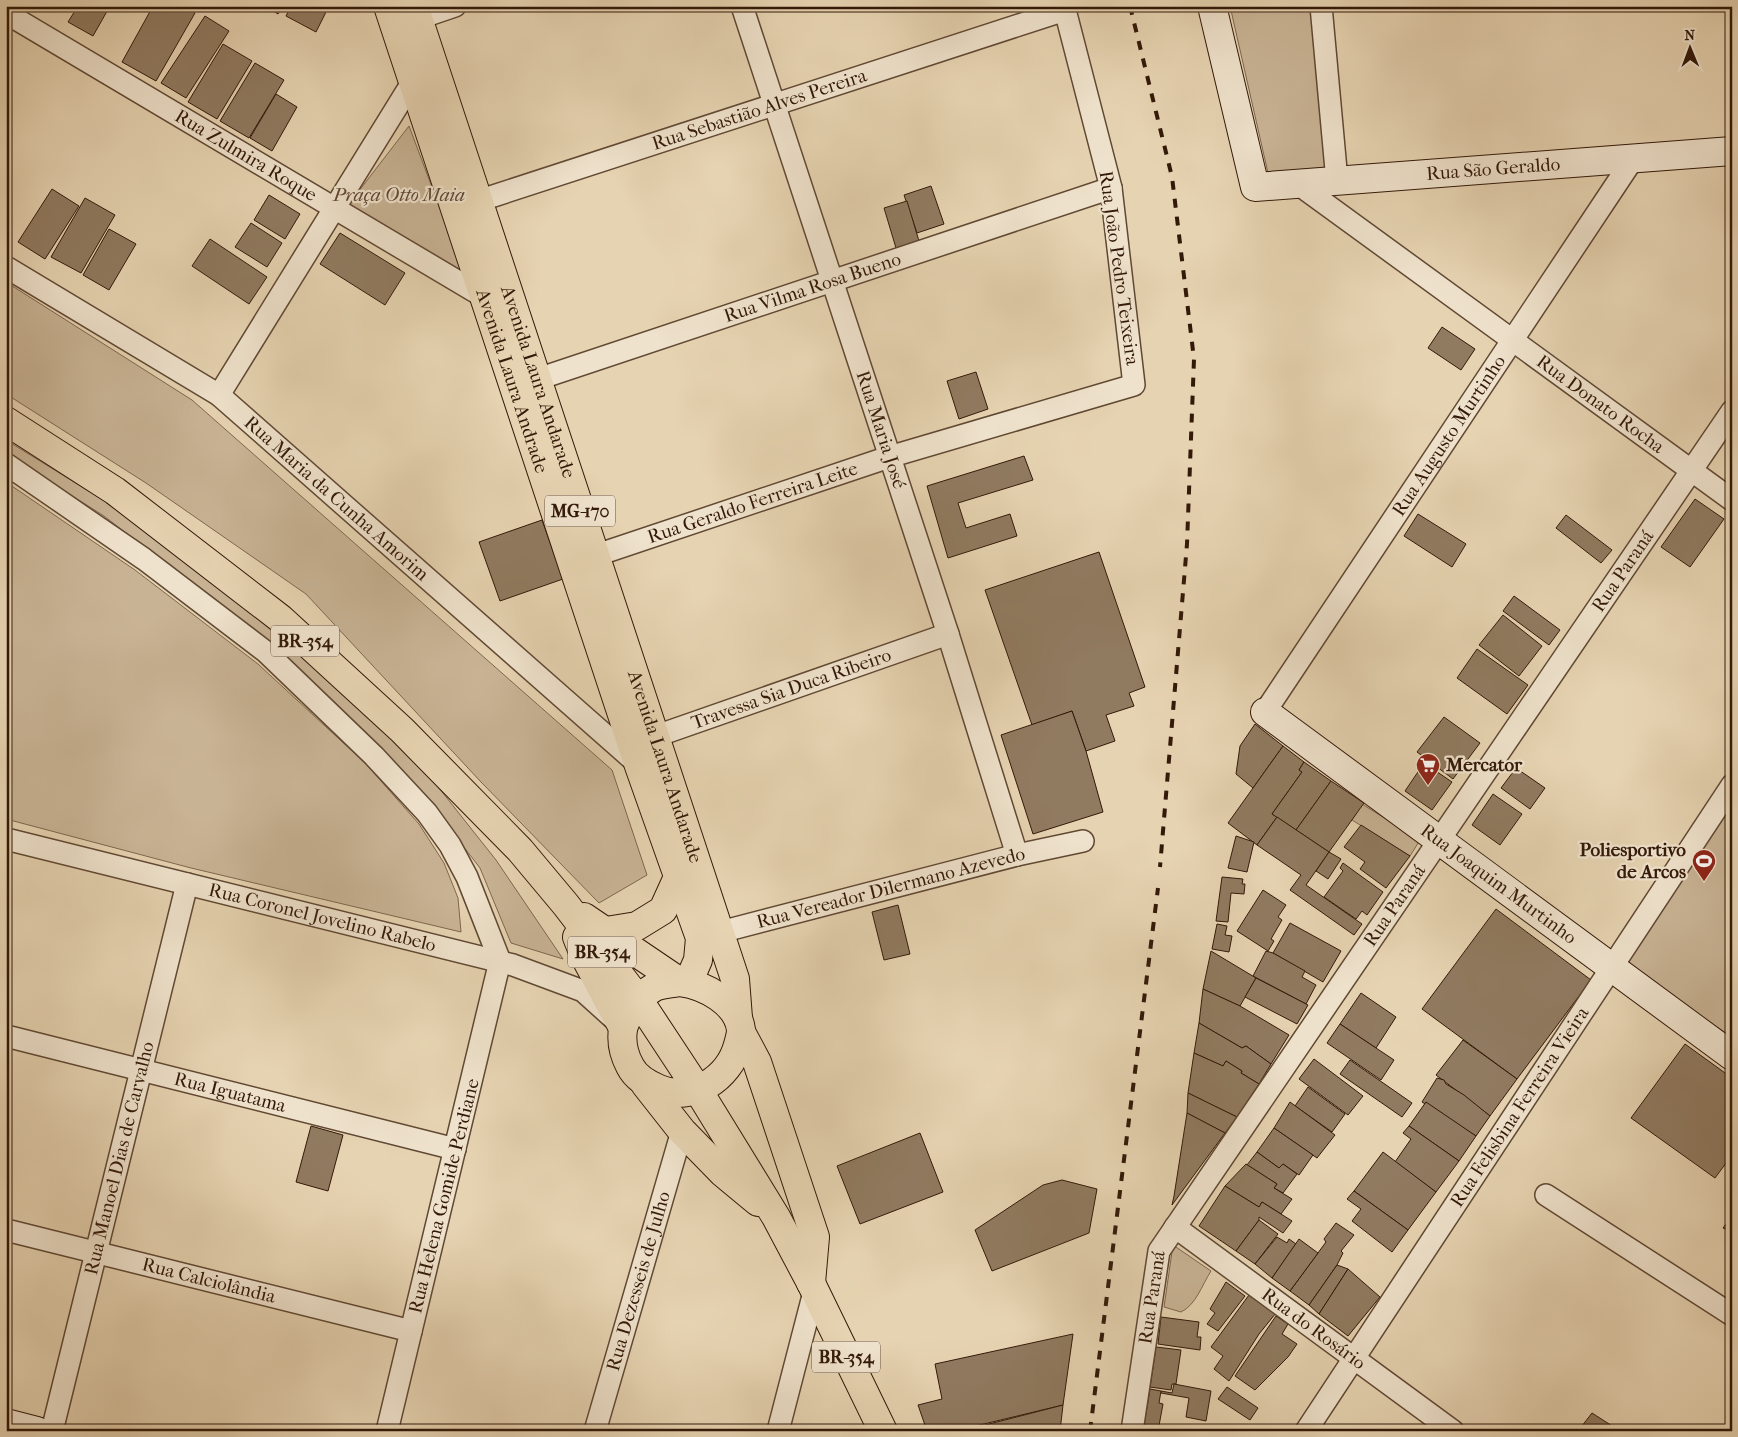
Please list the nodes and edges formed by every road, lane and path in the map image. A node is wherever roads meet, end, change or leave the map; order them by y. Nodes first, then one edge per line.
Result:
1 (455, 6) edge
2 (742, 6) edge
3 (1212, 6) edge
4 (1321, 6) edge
5 (1065, 8) edge
6 (6, 13) edge
7 (404, 15) edge
8 (413, 81) junction
9 (774, 105) junction
10 (1732, 151) edge
11 (1633, 159) junction
12 (1337, 181) junction
13 (1298, 184) junction
14 (1111, 188) junction
15 (467, 206) junction
16 (335, 208) junction
17 (6, 267) edge
18 (832, 280) junction
19 (484, 297) junction
20 (1512, 340) junction
21 (525, 383) junction
22 (1134, 386) joint
23 (219, 395) junction
24 (1732, 410) edge
25 (6, 421) edge
26 (889, 458) junction
27 (6, 464) edge
28 (1691, 470) junction
29 (1732, 500) edge
30 (583, 559) junction
31 (948, 634) junction
32 (1265, 712) joint
33 (642, 749) junction
34 (1732, 785) edge
35 (6, 839) edge
36 (1439, 840) junction
37 (1083, 841) dead end
38 (1017, 855) junction
39 (678, 877) junction
40 (187, 884) junction
41 (566, 905) junction
42 (606, 931) junction
43 (709, 935) junction
44 (500, 961) junction
45 (1612, 967) junction
46 (684, 982) junction
47 (638, 999) junction
48 (740, 1025) junction
49 (623, 1028) junction
50 (6, 1036) edge
51 (1732, 1056) edge
52 (141, 1070) junction
53 (644, 1083) junction
54 (698, 1090) junction
55 (682, 1131) junction
56 (455, 1149) junction
57 (1546, 1195) dead end
58 (776, 1217) junction
59 (1175, 1227) junction
60 (6, 1230) edge
61 (96, 1253) junction
62 (813, 1288) junction
63 (1732, 1315) edge
64 (411, 1332) junction
65 (1354, 1358) junction
66 (6, 1423) edge
67 (37, 1431) edge
68 (52, 1431) edge
69 (387, 1431) edge
70 (595, 1431) edge
71 (778, 1431) edge
72 (883, 1431) edge
73 (1132, 1431) edge
74 (1306, 1431) edge
75 (1453, 1431) edge

1 - 7 street
2 - 9 street, Rua Maria José
3 - 13 street, Rua São Geraldo
4 - 12 street
5 - 9 street, Rua Sebastião Alves Pereira
5 - 14 street, Rua João Pedro Teixeira
6 - 16 street, Rua Zulmira Roque
7 - 8 main road, Avenida Laura Andrade / MG-170
7 - 15 main road, Avenida Laura Andarade / MG-170
8 - 15 main road, Avenida Laura Andrade / MG-170
8 - 16 street
9 - 15 street, Rua Sebastião Alves Pereira
9 - 18 street, Rua Maria José
10 - 11 street, Rua São Geraldo
11 - 12 street, Rua São Geraldo
11 - 20 street, Rua Augusto Murtinho
12 - 13 street, Rua São Geraldo
13 - 20 street, Rua Donato Rocha
14 - 18 street, Rua Vilma Rosa Bueno
14 - 22 street, Rua João Pedro Teixeira
15 - 19 main road, Avenida Laura Andrade / MG-170
15 - 21 main road, Avenida Laura Andarade / MG-170
16 - 19 street, Rua Zulmira Roque
16 - 23 street
17 - 23 street, Rua Maria da Cunha Amorim
18 - 21 street, Rua Vilma Rosa Bueno
18 - 26 street, Rua Maria José
19 - 21 main road, Avenida Laura Andrade / MG-170
20 - 28 street, Rua Donato Rocha
20 - 32 street, Rua Augusto Murtinho
21 - 30 main road, Avenida Laura Andarade / MG-170
22 - 26 street, Rua Geraldo Ferreira Leite
23 - 33 street, Rua Maria da Cunha Amorim
24 - 28 street, Rua Paraná
25 - 41 main road, BR-354
26 - 30 street, Rua Geraldo Ferreira Leite
26 - 31 street, Rua Maria José
27 - 44 street
28 - 29 street, Rua Donato Rocha
28 - 36 street, Rua Paraná
30 - 33 main road, Avenida Laura Andarade / MG-170
31 - 33 street, Travessa Sia Duca Ribeiro
31 - 38 street, Rua Maria José
32 - 36 street, Rua Joaquim Murtinho
33 - 39 main road, MG-170
33 - 43 main road, Avenida Laura Andarade / MG-170
34 - 45 street, Rua Felisbina Ferreira Vieira
35 - 40 street, Rua Coronel Jovelino Rabelo
36 - 45 street, Rua Joaquim Murtinho
36 - 59 street, Rua Paraná
37 - 38 street, Rua Vereador Dilermano Azevedo
38 - 43 street, Rua Vereador Dilermano Azevedo
39 - 42 main road
39 - 43 main road, MG-170
40 - 44 street, Rua Coronel Jovelino Rabelo
40 - 52 street, Rua Manoel Dias de Carvalho
41 - 42 main road
41 - 47 main road, BR-354
41 - 49 main road
42 - 46 main road
43 - 46 main road, MG-170
43 - 48 main road, Avenida Laura Andarade / MG-170
44 - 49 street, Rua Coronel Jovelino Rabelo
44 - 56 street, Rua Helena Gomide Perdiane
45 - 51 street, Rua Joaquim Murtinho
45 - 65 street, Rua Felisbina Ferreira Vieira
46 - 47 main road
46 - 48 main road
47 - 49 main road
47 - 54 main road, BR-354
48 - 54 main road
48 - 62 main road
49 - 53 main road
50 - 52 street, Rua Iguatama
52 - 56 street, Rua Iguatama
52 - 61 street, Rua Manoel Dias de Carvalho
53 - 54 main road
53 - 55 main road
54 - 58 main road, BR-354
55 - 58 main road
55 - 70 street, Rua Dezesseis de Julho
56 - 64 street, Rua Helena Gomide Perdiane
57 - 63 street
58 - 62 main road, BR-354
59 - 65 street, Rua do Rosário
59 - 73 street, Rua Paraná
60 - 61 street, Rua Calciolândia
61 - 64 street, Rua Calciolândia
61 - 68 street, Rua Manoel Dias de Carvalho
62 - 71 street
62 - 72 main road, BR-354
64 - 69 street, Rua Helena Gomide Perdiane
65 - 74 street, Rua Felisbina Ferreira Vieira
65 - 75 street, Rua do Rosário
66 - 67 street

